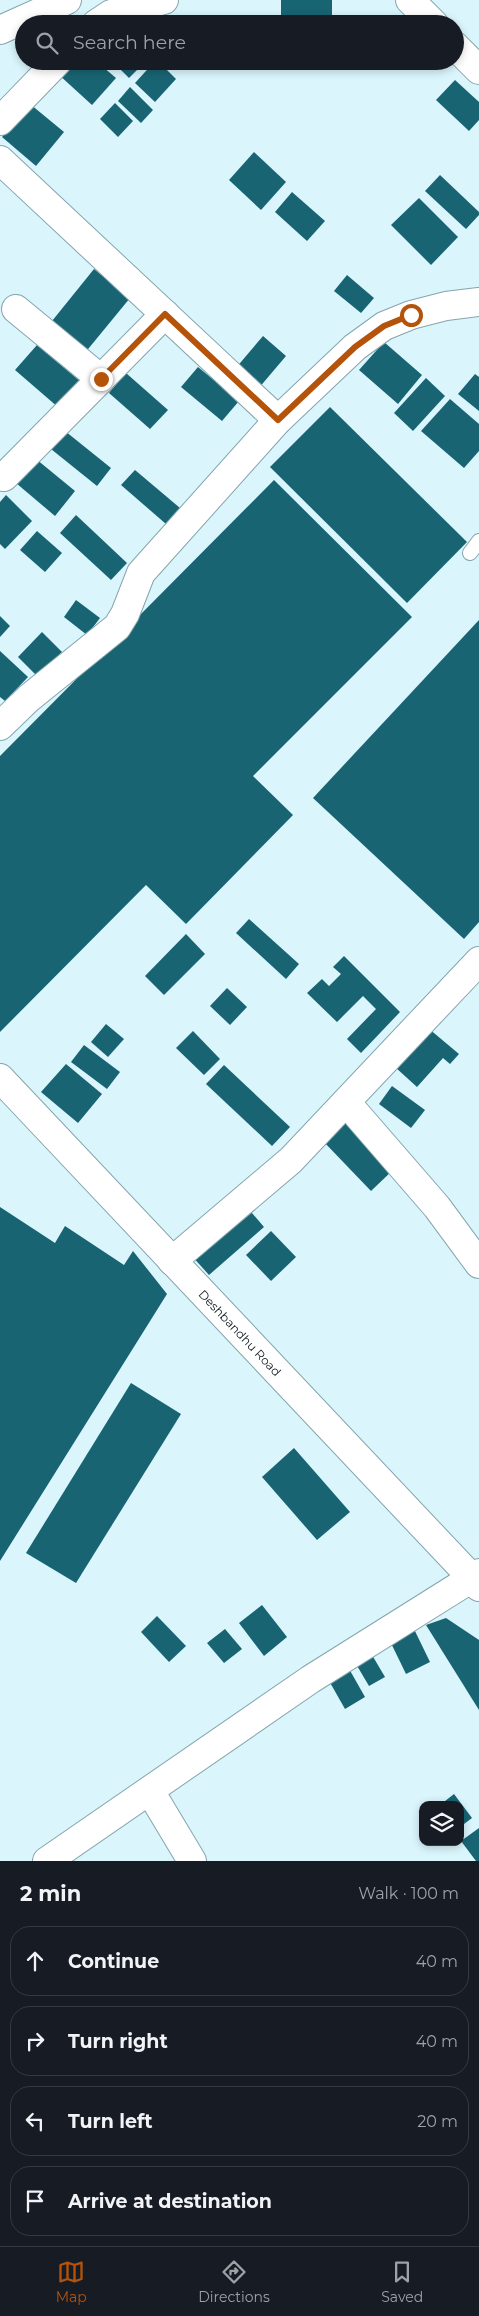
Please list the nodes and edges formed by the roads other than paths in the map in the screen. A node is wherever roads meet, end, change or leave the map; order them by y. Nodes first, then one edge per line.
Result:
1 (67, 0) edge
2 (164, 0) edge
3 (410, 0) edge
4 (34, 15) edge
5 (110, 15) edge
6 (425, 15) edge
7 (15, 23) edge
8 (0, 30) edge
9 (464, 55) edge
10 (49, 70) edge
11 (479, 70) edge
12 (0, 122) edge
13 (0, 160) edge
14 (479, 302) edge
15 (16, 309) dead end
16 (165, 314) junction
17 (101, 379) junction
18 (278, 420) junction
19 (4, 478) dead end
20 (479, 541) edge
21 (470, 553) dead end
22 (0, 726) edge
23 (476, 971) edge
24 (0, 1078) edge
25 (346, 1102) junction
26 (0, 1106) edge
27 (40, 1118) junction
28 (172, 1261) junction
29 (479, 1264) edge
30 (477, 1579) edge
31 (150, 1791) junction
32 (47, 1861) edge
33 (192, 1861) edge

1 - 4 street
2 - 5 street
3 - 6 street
7 - 8 street
9 - 11 street
10 - 12 street
13 - 16 street
14 - 18 street
15 - 17 street
16 - 17 street
16 - 18 street
17 - 19 street
18 - 22 street
20 - 21 lane
23 - 25 street
24 - 27 street, Deshbandhu Road
25 - 28 street
25 - 29 street
26 - 27 street
27 - 28 street, Deshbandhu Road
28 - 30 street, Deshbandhu Road
30 - 31 street
31 - 32 street
31 - 33 street

